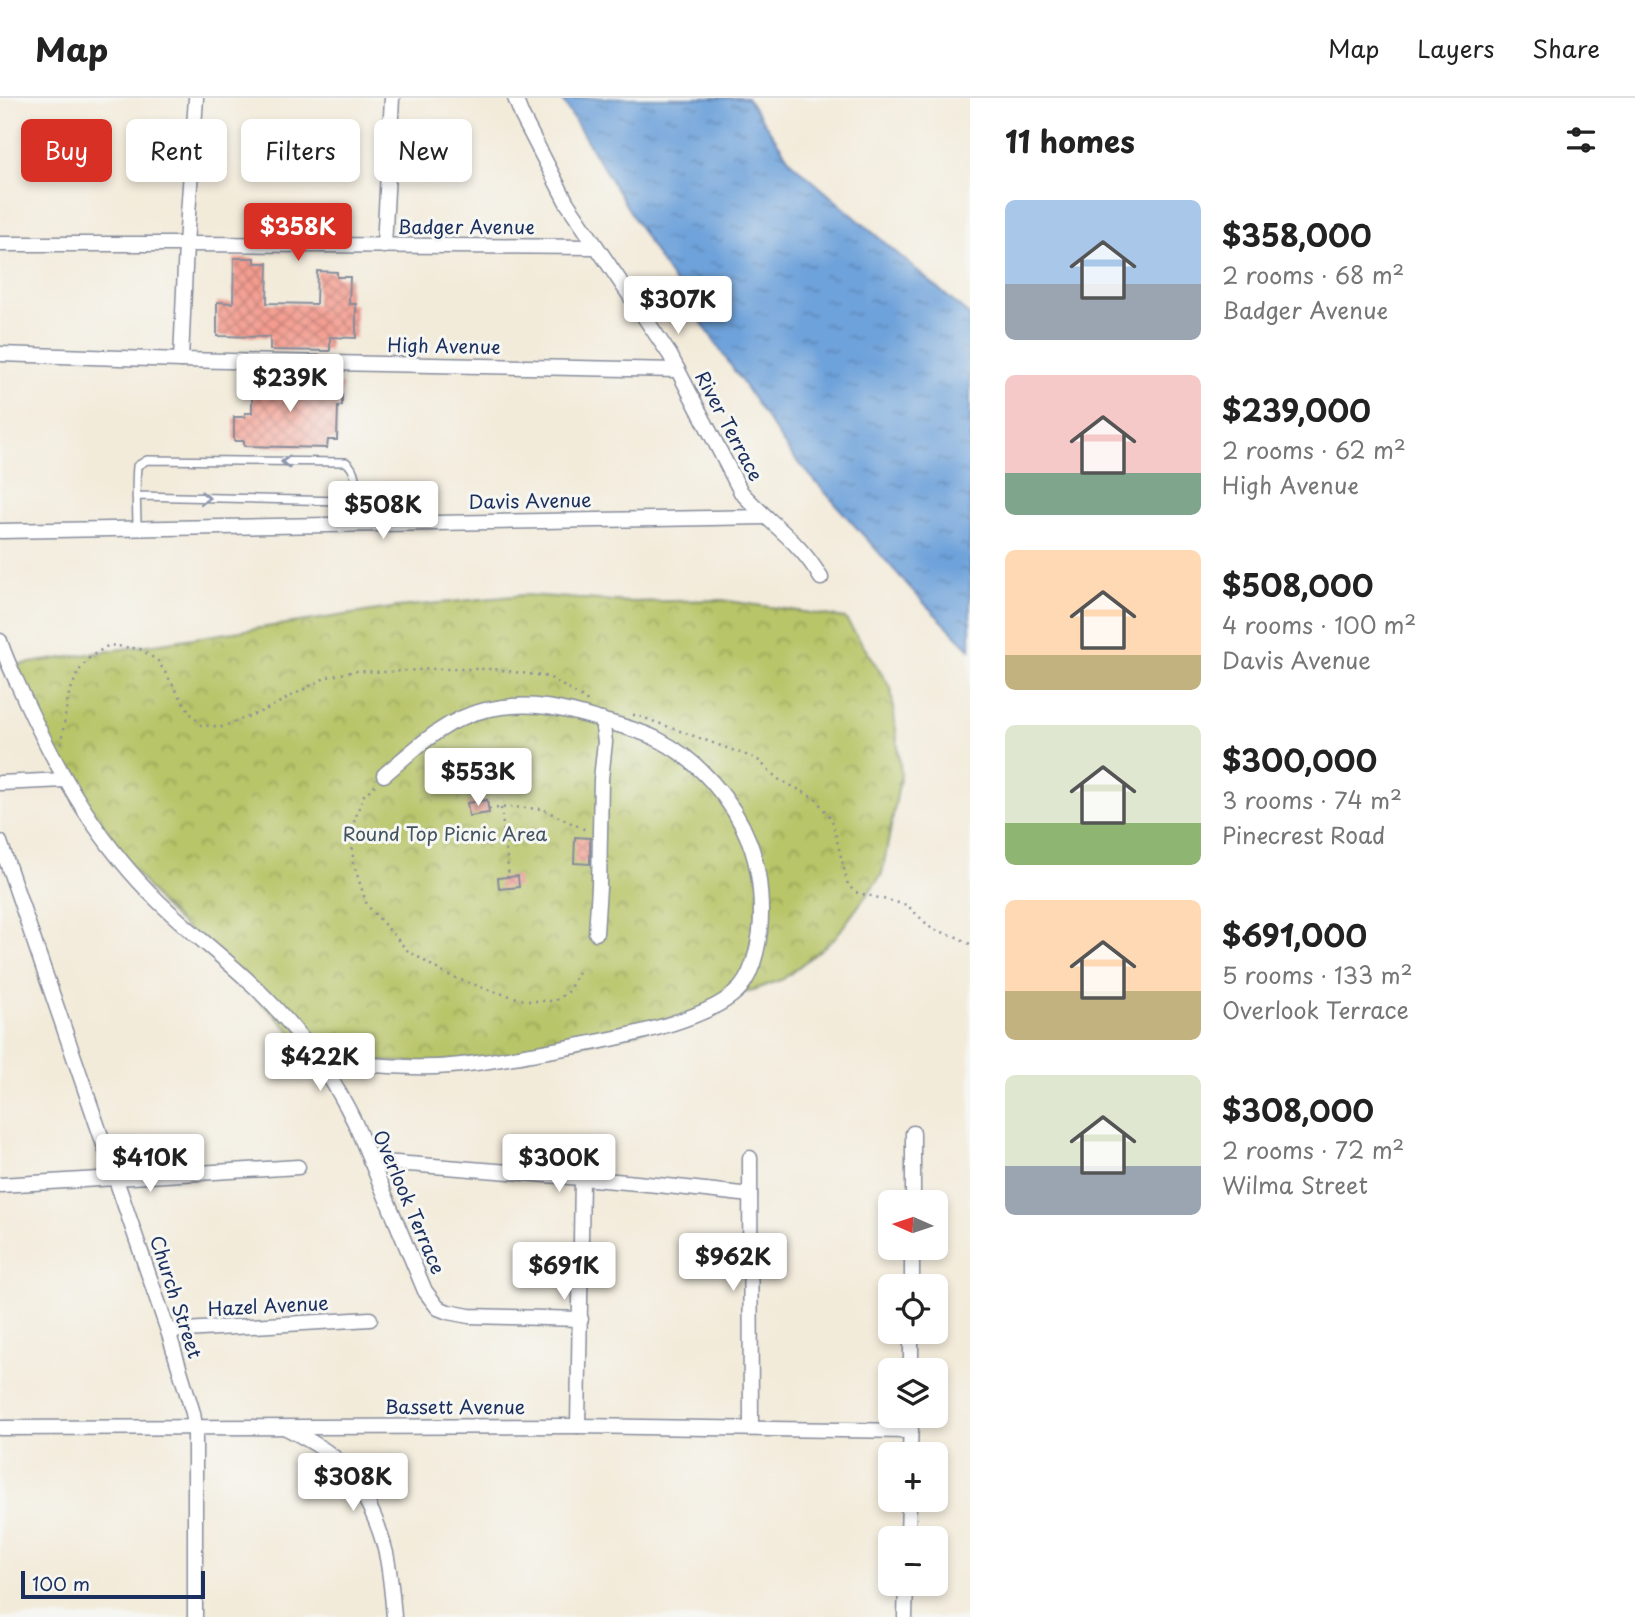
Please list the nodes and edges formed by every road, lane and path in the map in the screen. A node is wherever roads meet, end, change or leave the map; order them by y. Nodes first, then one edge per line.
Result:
1 (196, 98) edge
2 (392, 98) edge
3 (515, 98) edge
4 (0, 244) edge
5 (186, 244) junction
6 (384, 246) junction
7 (596, 247) junction
8 (0, 354) edge
9 (181, 360) junction
10 (678, 370) junction
11 (137, 496) junction
12 (766, 517) junction
13 (137, 528) junction
14 (0, 531) edge
15 (821, 578) dead end
16 (0, 641) edge
17 (625, 716) dead end
18 (597, 718) junction
19 (55, 760) junction
20 (384, 775) joint
21 (65, 779) junction
22 (0, 783) edge
23 (501, 808) junction
24 (489, 809) dead end
25 (600, 837) junction
26 (0, 842) edge
27 (509, 877) dead end
28 (596, 933) dead end
29 (970, 944) edge
30 (579, 970) dead end
31 (320, 1060) junction
32 (913, 1133) dead end
33 (750, 1158) dead end
34 (370, 1161) junction
35 (298, 1167) dead end
36 (582, 1178) junction
37 (116, 1179) junction
38 (0, 1185) edge
39 (913, 1190) edge
40 (750, 1195) junction
41 (370, 1319) dead end
42 (581, 1319) junction
43 (168, 1331) junction
44 (878, 1424) edge
45 (195, 1426) junction
46 (281, 1426) junction
47 (578, 1426) junction
48 (0, 1427) edge
49 (751, 1428) junction
50 (906, 1596) edge
51 (195, 1617) edge
52 (394, 1617) edge
53 (905, 1617) edge

1 - 5 street
2 - 6 street
3 - 7 street, River Terrace
4 - 5 street, Badger Avenue
5 - 6 street, Badger Avenue
5 - 9 street
6 - 7 street, Badger Avenue
7 - 10 street, River Terrace
8 - 9 street, High Avenue
9 - 10 street, High Avenue
10 - 12 street, River Terrace
11 -> 11 lane
11 - 13 lane
12 - 13 street, Davis Avenue
12 - 15 street, River Terrace
13 - 14 street, Davis Avenue
16 - 19 street, Overlook Terrace
17 - 29 path
18 - 19 path
18 - 20 street
18 - 25 street
18 - 31 street
19 - 21 street, Overlook Terrace
20 - 30 path
21 - 22 street
21 - 31 street, Overlook Terrace
23 - 24 path
23 - 25 path
23 - 27 path
25 - 28 street
26 - 37 street, Church Street
31 - 34 street, Overlook Terrace
32 - 39 street
33 - 40 street
34 - 36 street
34 - 42 street, Overlook Terrace
35 - 37 street
36 - 40 street
36 - 42 street
37 - 38 street
37 - 43 street, Church Street
40 - 49 street
41 - 43 street, Hazel Avenue
42 - 47 street
43 - 45 street, Church Street
44 - 49 street, Bassett Avenue
45 - 46 street, Bassett Avenue
45 - 48 street, Bassett Avenue
45 - 51 street, Church Street
46 - 47 street, Bassett Avenue
46 - 52 street
47 - 49 street, Bassett Avenue
50 - 53 street

